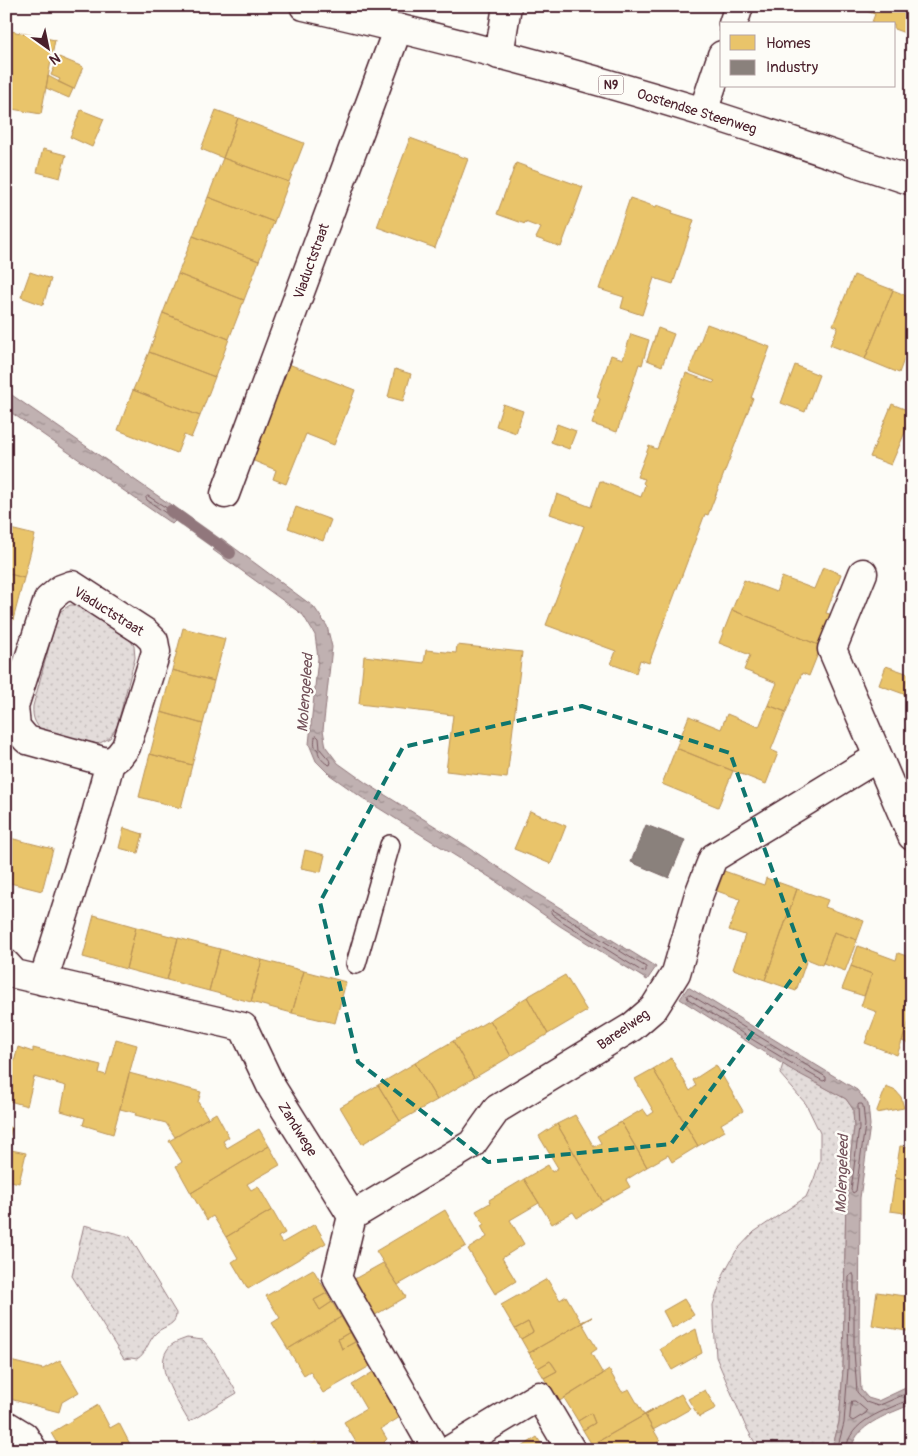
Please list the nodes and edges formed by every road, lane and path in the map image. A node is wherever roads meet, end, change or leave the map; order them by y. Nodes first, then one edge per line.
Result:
1 (304, 6) edge
2 (507, 6) edge
3 (740, 6) edge
4 (734, 22) edge
5 (398, 28) junction
6 (499, 55) junction
7 (720, 61) edge
8 (703, 112) junction
9 (912, 181) edge
10 (225, 494) dead end
11 (863, 573) dead end
12 (878, 757) junction
13 (110, 763) junction
14 (912, 836) edge
15 (390, 845) dead end
16 (6, 964) edge
17 (356, 964) dead end
18 (43, 981) junction
19 (352, 1216) junction
20 (6, 1425) edge
21 (33, 1450) edge
22 (436, 1450) edge
23 (450, 1450) edge
24 (571, 1450) edge

1 - 5 street, Oostendse Steenweg / N9
2 - 6 street
3 - 4 street
5 - 6 street, Oostendse Steenweg / N9
5 - 10 street, Viaductstraat
6 - 8 street, Oostendse Steenweg / N9
7 - 8 street
8 - 9 street, Oostendse Steenweg / N9
11 - 12 street
12 - 14 street
12 - 19 street, Bareelweg
13 - 13 street, Viaductstraat
13 - 18 street, Viaductstraat
15 - 17 lane
16 - 18 street, Zandwege
18 - 19 street, Zandwege
19 - 22 street
20 - 21 street
23 - 24 street

